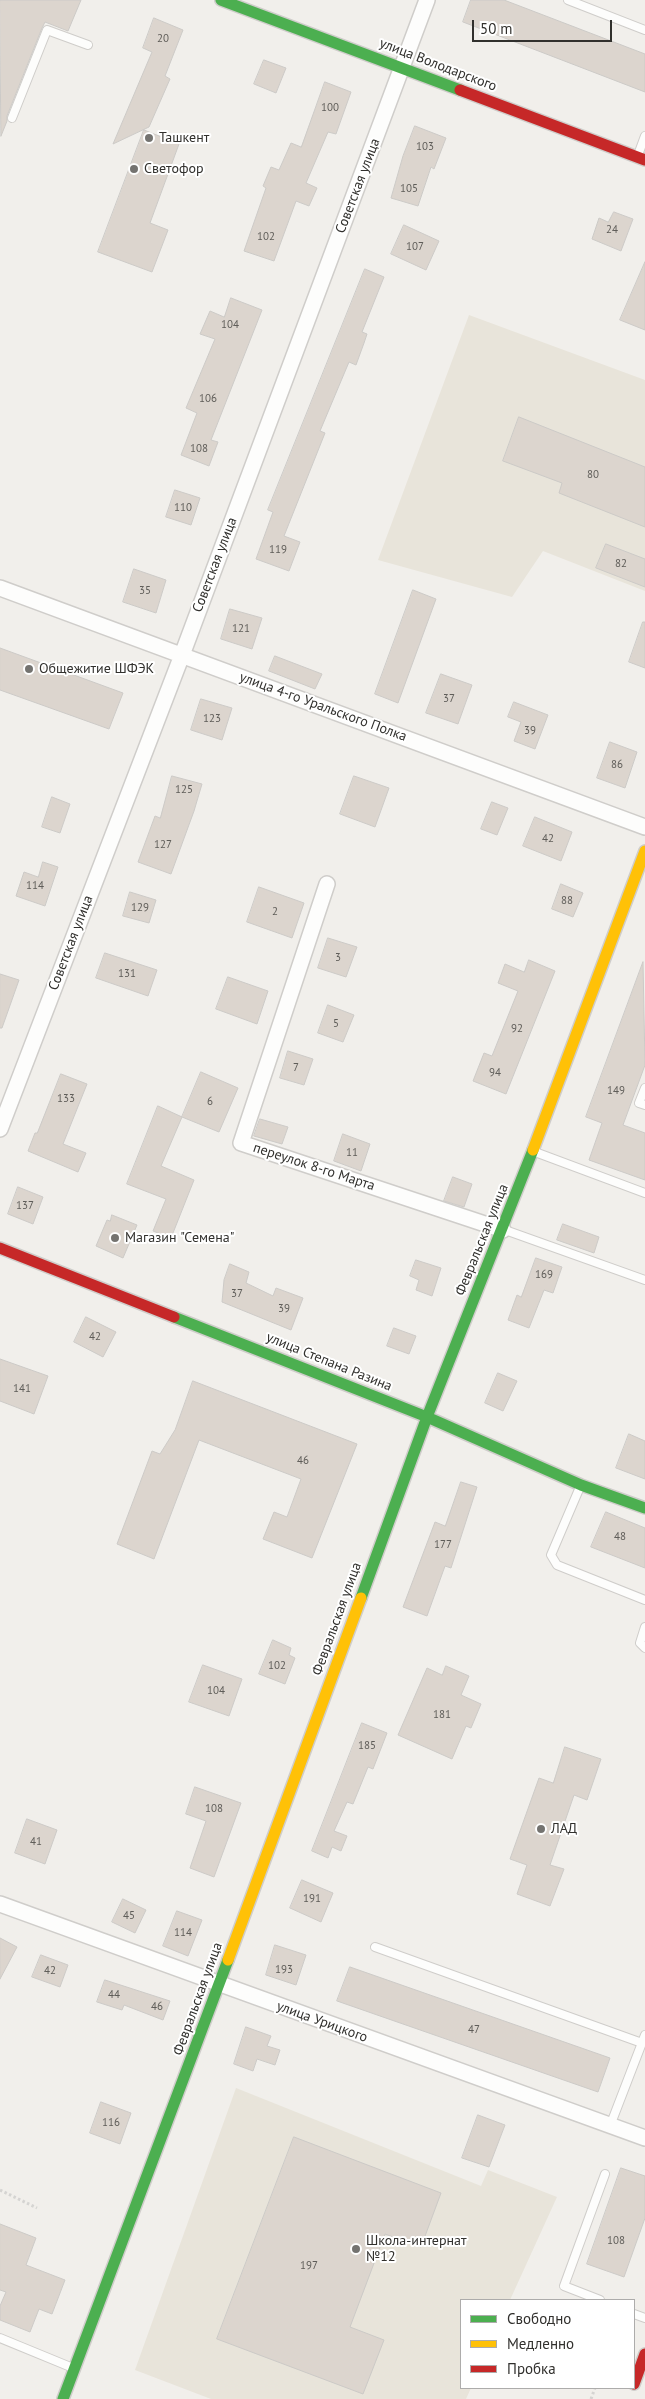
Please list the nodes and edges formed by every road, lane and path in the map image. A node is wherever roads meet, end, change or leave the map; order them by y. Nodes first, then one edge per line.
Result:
1 (221, 0) edge
2 (427, 0) edge
3 (568, 0) edge
4 (645, 30) edge
5 (88, 45) dead end
6 (402, 68) junction
7 (12, 118) dead end
8 (645, 136) edge
9 (641, 158) edge
10 (0, 588) edge
11 (182, 655) junction
12 (645, 826) edge
13 (645, 852) edge
14 (327, 884) dead end
15 (645, 1088) edge
16 (645, 1105) edge
17 (0, 1128) edge
18 (532, 1151) junction
19 (645, 1193) edge
20 (503, 1230) junction
21 (0, 1248) edge
22 (645, 1280) edge
23 (427, 1416) junction
24 (581, 1485) junction
25 (645, 1508) edge
26 (645, 1600) edge
27 (645, 1627) edge
28 (645, 1648) edge
29 (0, 1904) edge
30 (375, 1947) dead end
31 (219, 1985) junction
32 (645, 2034) edge
33 (642, 2043) junction
34 (610, 2126) junction
35 (645, 2138) edge
36 (605, 2174) dead end
37 (0, 2190) edge
38 (38, 2208) dead end
39 (597, 2299) edge
40 (0, 2338) edge
41 (645, 2354) edge
42 (74, 2369) junction
43 (635, 2380) edge
44 (64, 2399) edge

1 - 6 street, улица Володарского
2 - 6 street, Советская улица
3 - 4 lane
5 - 7 lane
6 - 9 street, улица Володарского
6 - 11 street, Советская улица
8 - 9 lane
10 - 11 street, улица 4-го Уральского Полка
11 - 12 street, улица 4-го Уральского Полка
11 - 17 street, Советская улица
13 - 18 street, Февральская улица
14 - 20 street, переулок 8-го Марта
15 - 16 lane
18 - 19 lane
18 - 20 street, Февральская улица
20 - 22 lane
20 - 23 street, Февральская улица
21 - 23 street, улица Степана Разина
23 - 24 street, улица Степана Разина
23 - 31 street, Февральская улица
24 - 25 street, улица Степана Разина
24 - 26 lane
27 - 28 lane
29 - 31 street, улица Урицкого
30 - 33 lane
31 - 34 street, улица Урицкого
31 - 42 street, Февральская улица
32 - 33 lane
33 - 34 lane
34 - 35 street, улица Урицкого
36 - 39 lane
37 - 38 path
40 - 42 lane
41 - 43 street
42 - 44 street, Февральская улица

